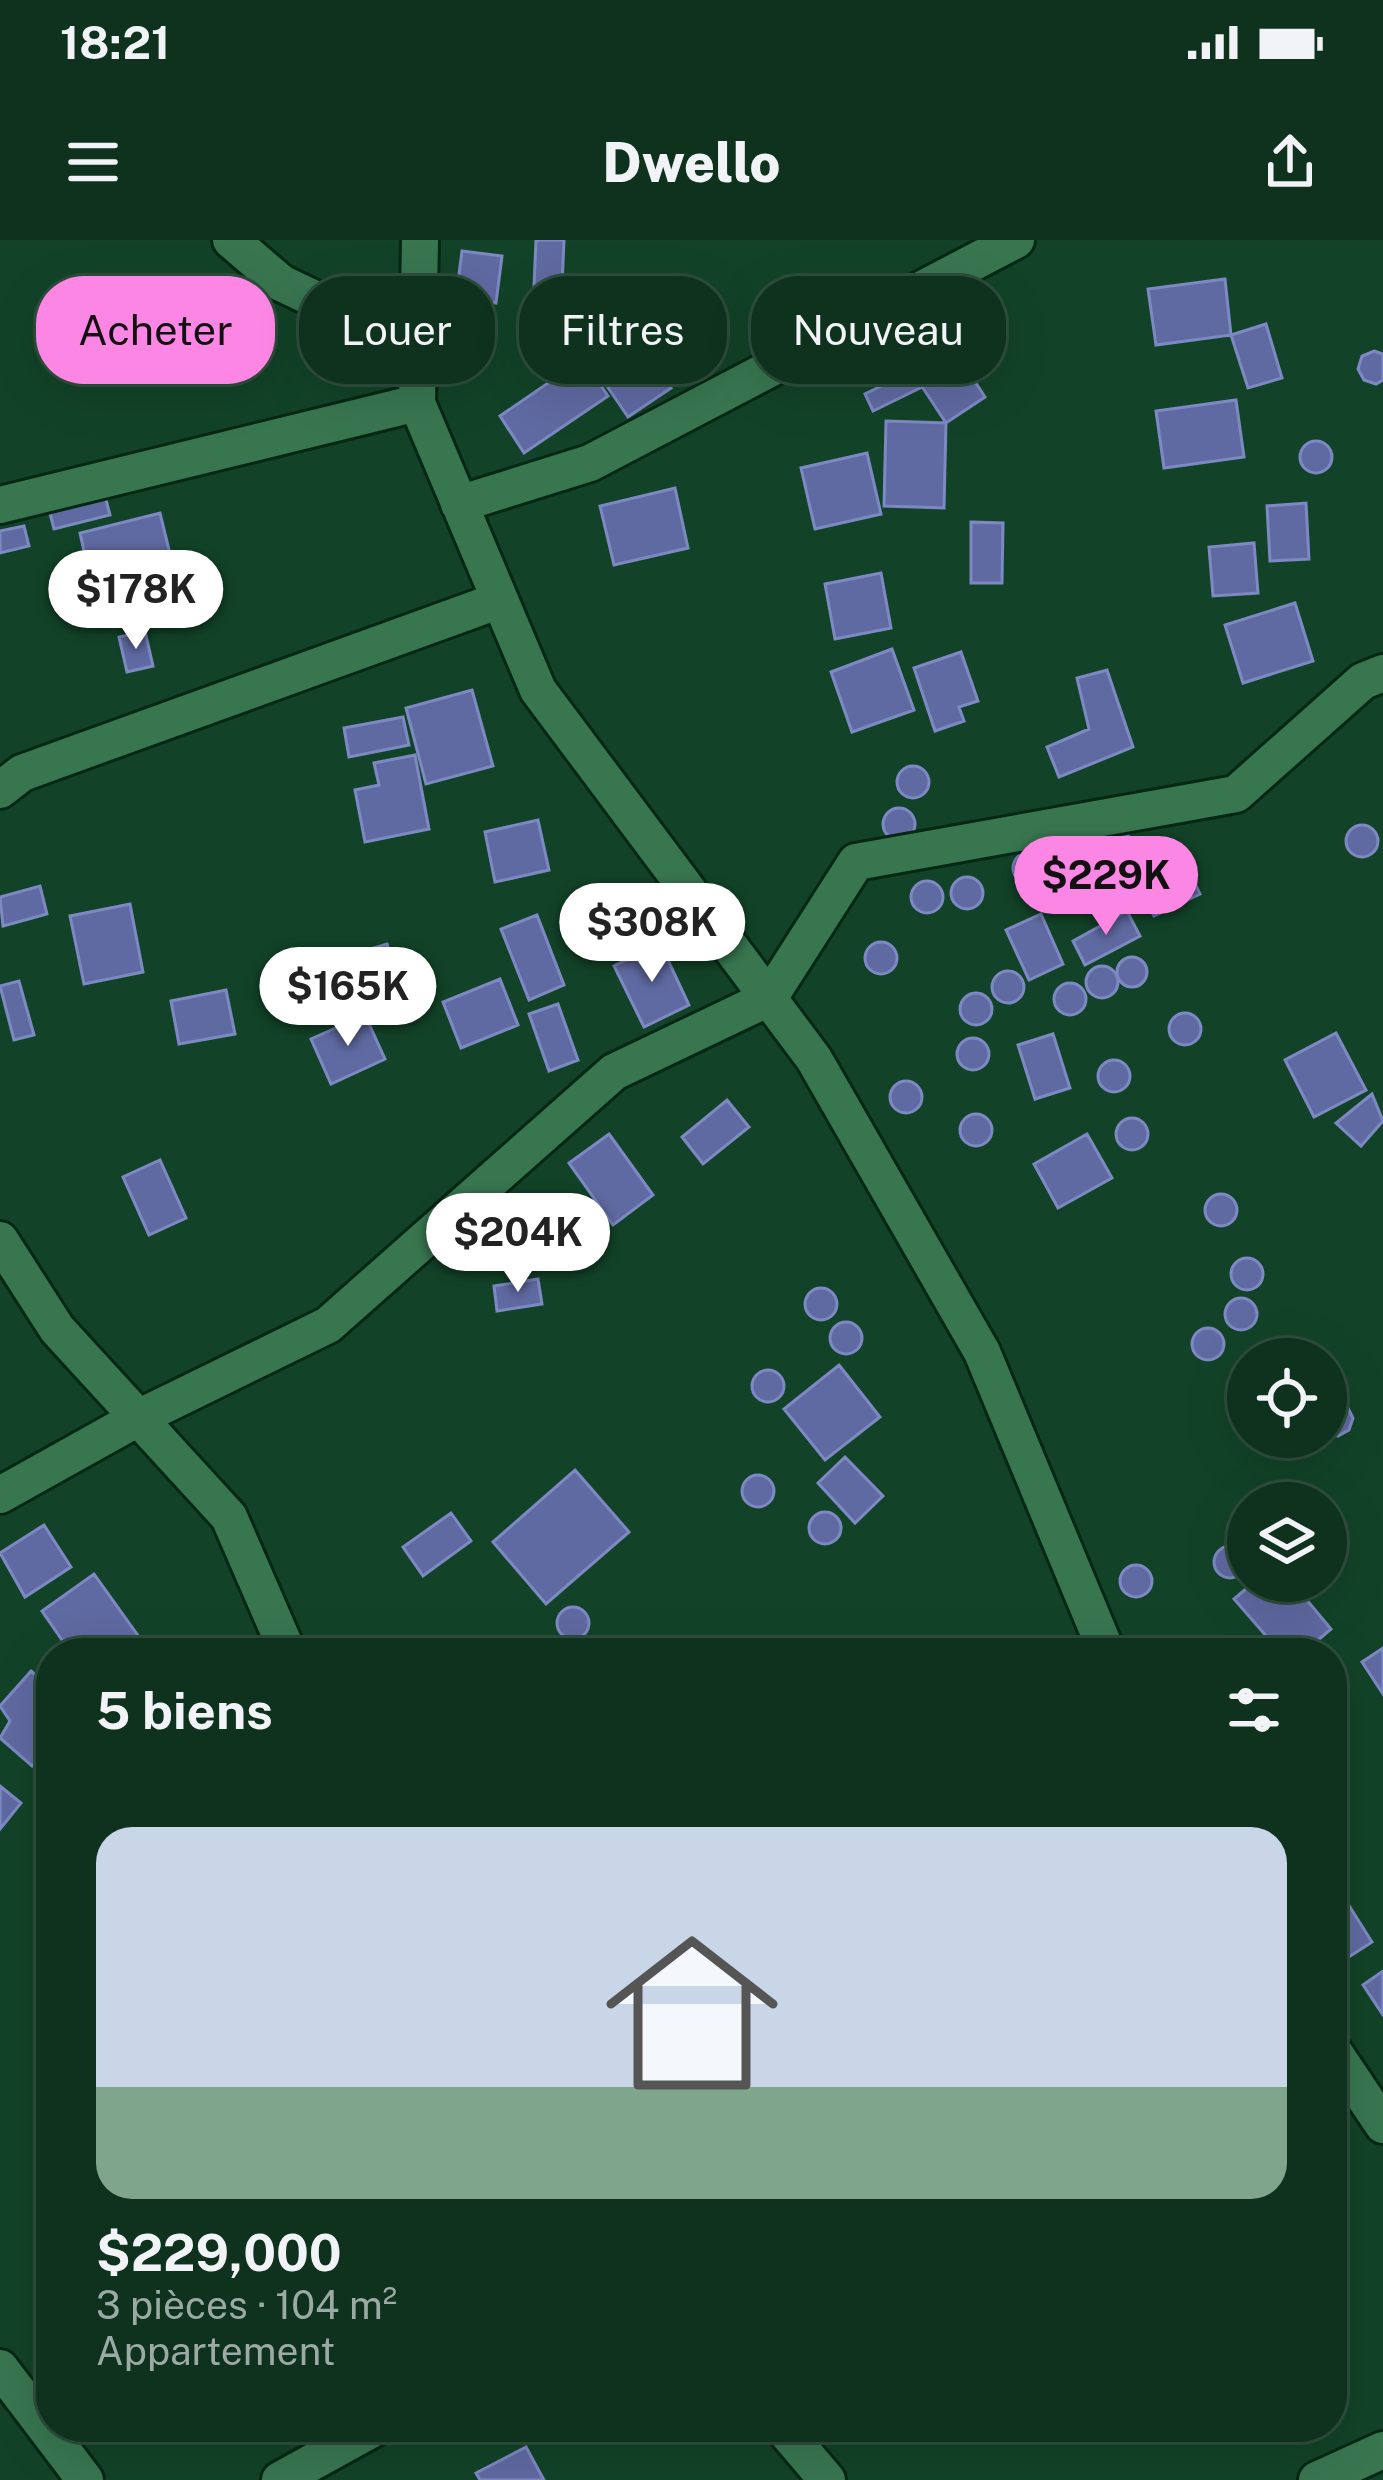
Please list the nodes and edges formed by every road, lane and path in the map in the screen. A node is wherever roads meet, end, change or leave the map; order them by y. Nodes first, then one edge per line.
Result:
1 (231, 240) edge
2 (420, 240) edge
3 (1016, 240) edge
4 (419, 276) edge
5 (299, 292) edge
6 (417, 384) edge
7 (417, 403) junction
8 (460, 504) junction
9 (0, 505) edge
10 (500, 600) junction
11 (1383, 673) edge
12 (0, 790) edge
13 (769, 998) junction
14 (0, 1240) edge
15 (138, 1418) junction
16 (0, 1495) edge
17 (281, 1638) edge
18 (1101, 1638) edge
19 (1347, 2071) edge
20 (1383, 2125) edge
21 (0, 2368) edge
22 (36, 2415) edge
23 (56, 2442) edge
24 (349, 2442) edge
25 (795, 2442) edge
26 (1383, 2450) edge
27 (85, 2480) edge
28 (280, 2480) edge
29 (827, 2480) edge
30 (1317, 2480) edge

1 - 5 street
2 - 4 street
3 - 8 street
6 - 7 street
7 - 8 street
7 - 9 street
8 - 10 street
10 - 12 street
10 - 13 street
11 - 13 street
13 - 15 street
13 - 18 street
14 - 15 street
15 - 16 street
15 - 17 street
19 - 20 street
21 - 22 street
23 - 27 street
24 - 28 street
25 - 29 street
26 - 30 street

